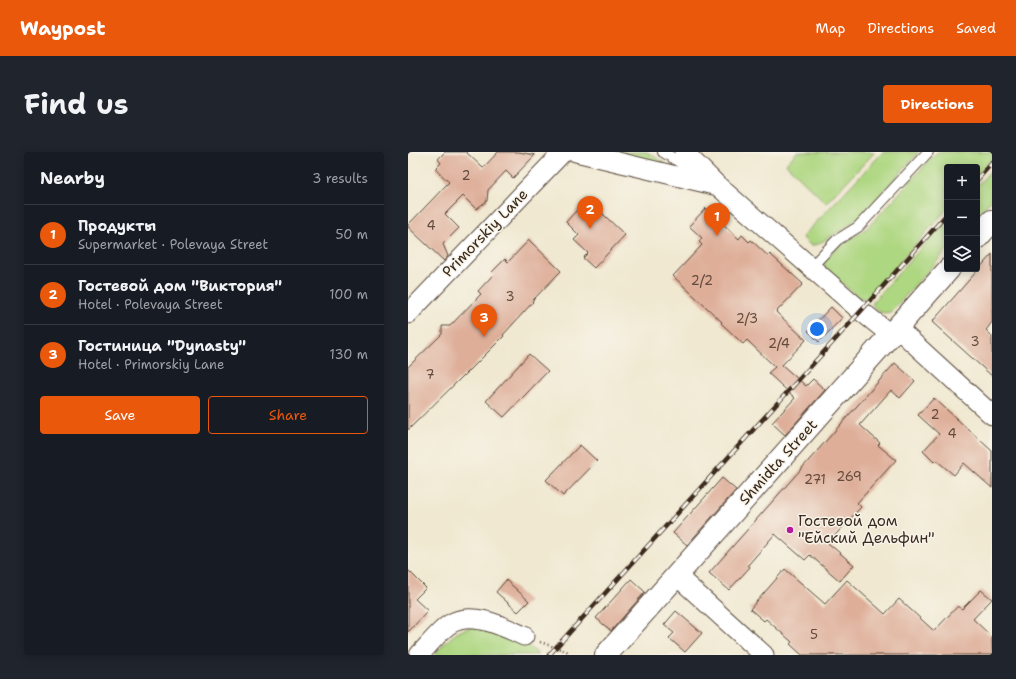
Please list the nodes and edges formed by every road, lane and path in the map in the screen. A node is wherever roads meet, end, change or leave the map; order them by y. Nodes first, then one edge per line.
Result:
1 (563, 152) edge
2 (576, 152) edge
3 (663, 152) edge
4 (684, 152) edge
5 (928, 152) edge
6 (718, 186) junction
7 (992, 221) edge
8 (979, 236) edge
9 (810, 267) junction
10 (946, 272) edge
11 (408, 314) edge
12 (894, 331) junction
13 (992, 415) edge
14 (677, 576) junction
15 (524, 636) joint
16 (569, 652) dead end
17 (420, 655) edge
18 (606, 655) edge
19 (764, 655) edge

1 - 11 street, Primorskiy Lane
2 - 6 street
3 - 6 lane
4 - 6 street
5 - 9 lane
6 - 9 street
7 - 8 street
9 - 12 street
10 - 12 street, Shmidta Street
12 - 13 street
12 - 14 street, Shmidta Street
14 - 18 street, Shmidta Street
14 - 19 street
15 - 16 path
15 - 17 street

